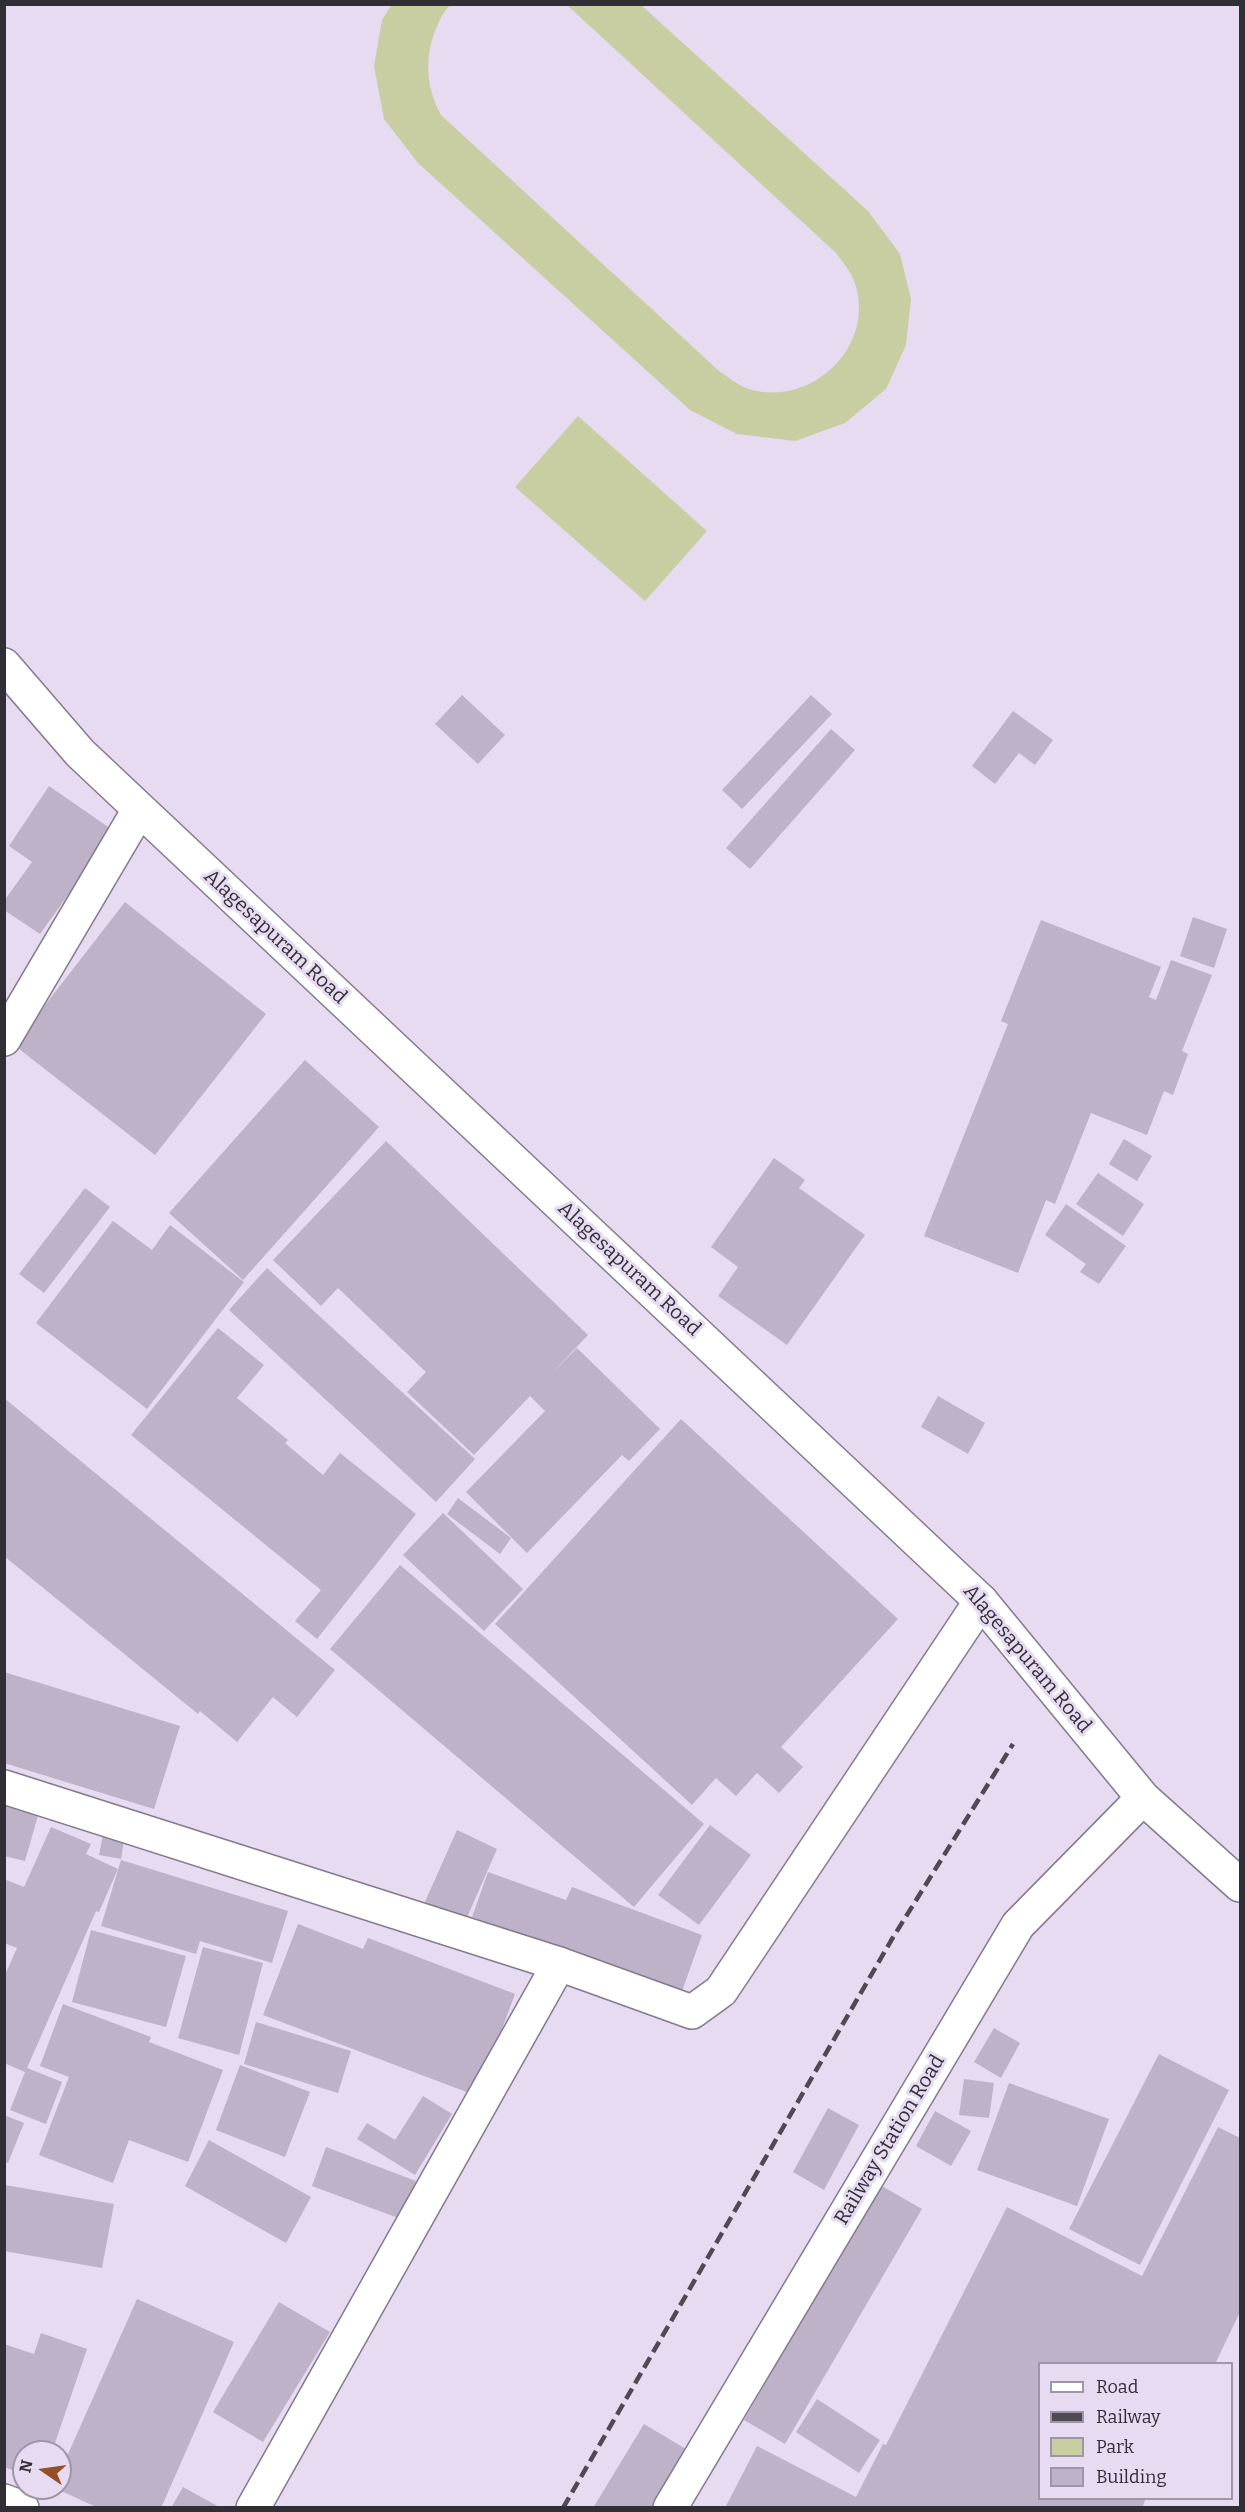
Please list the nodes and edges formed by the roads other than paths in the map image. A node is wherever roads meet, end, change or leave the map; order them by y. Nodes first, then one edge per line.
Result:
1 (4, 665) edge
2 (140, 810) junction
3 (4, 1039) edge
4 (981, 1601) junction
5 (4, 1787) edge
6 (1143, 1798) junction
7 (1240, 1885) edge
8 (559, 1964) junction
9 (4, 2501) edge
10 (22, 2508) edge
11 (253, 2508) edge
12 (669, 2508) edge

1 - 2 street, Alagesapuram Road
2 - 3 street
2 - 4 street, Alagesapuram Road
4 - 6 street, Alagesapuram Road
4 - 8 street
5 - 8 street
6 - 7 street, Alagesapuram Road
6 - 12 street, Railway Station Road
8 - 11 street
9 - 10 street

